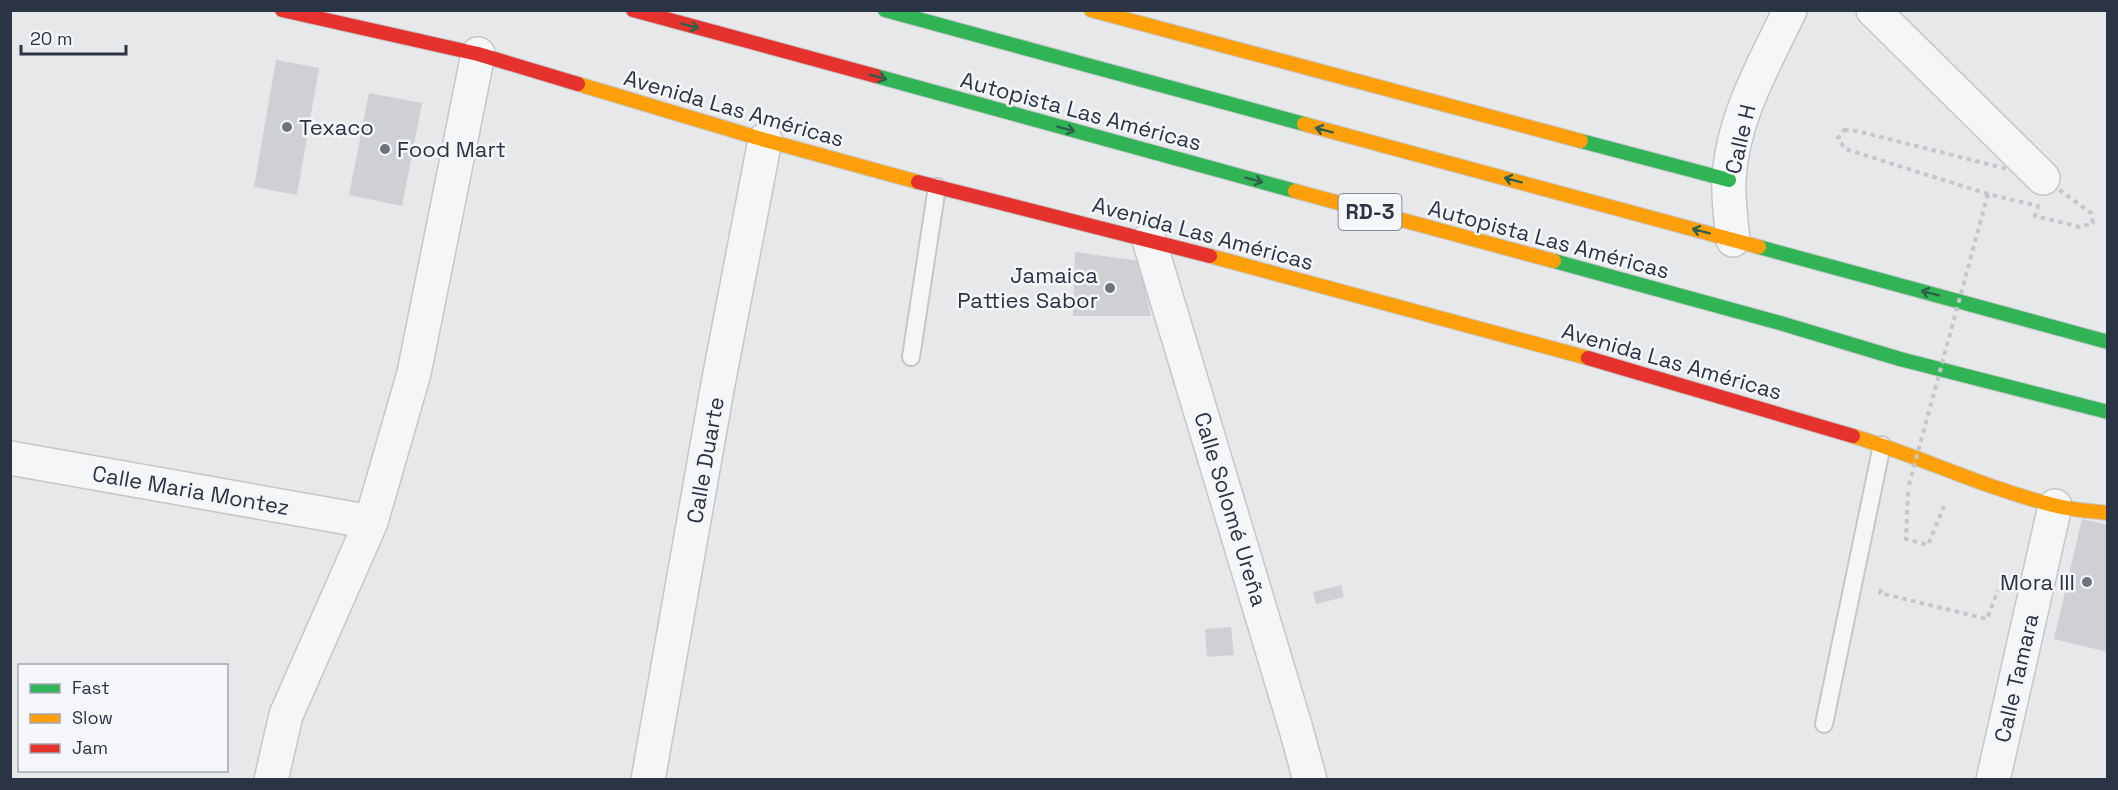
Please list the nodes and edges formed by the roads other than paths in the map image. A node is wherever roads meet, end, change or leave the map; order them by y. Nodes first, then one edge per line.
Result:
1 (282, 10) edge
2 (633, 10) edge
3 (885, 10) edge
4 (1091, 10) edge
5 (1790, 10) edge
6 (1873, 10) edge
7 (478, 54) junction
8 (765, 140) junction
9 (2043, 178) road end
10 (1729, 180) junction
11 (937, 187) junction
12 (1149, 240) junction
13 (1733, 240) junction
14 (1954, 299) junction
15 (2060, 315) dead end
16 (2108, 342) edge
17 (911, 357) dead end
18 (2108, 412) edge
19 (1882, 445) junction
20 (10, 458) edge
21 (2055, 506) junction
22 (2108, 513) edge
23 (370, 522) junction
24 (1824, 724) dead end
25 (271, 780) edge
26 (648, 780) edge
27 (1310, 780) edge
28 (1993, 780) edge

1 - 7 main road, Avenida Las Américas
2 -> 18 main road, Autopista Las Américas / RD-3
13 -> 3 main road, Autopista Las Américas
4 - 10 main road
5 - 10 street, Calle H
6 - 9 street
7 - 8 main road, Avenida Las Américas
7 - 23 street
8 - 11 main road, Avenida Las Américas
8 - 26 street, Calle Duarte
10 - 13 street, Calle H
11 - 12 main road, Avenida Las Américas
11 - 17 lane
12 - 19 main road, Avenida Las Américas
12 - 27 street, Calle Solomé Ureña
14 -> 13 main road, Autopista Las Américas
14 - 15 main road
14 - 16 main road, Autopista Las Américas
19 - 21 main road, Avenida Las Américas
19 - 24 lane
20 - 23 street, Calle Maria Montez
21 - 22 main road, Avenida Las Américas
21 - 28 street, Calle Tamara
23 - 25 street

